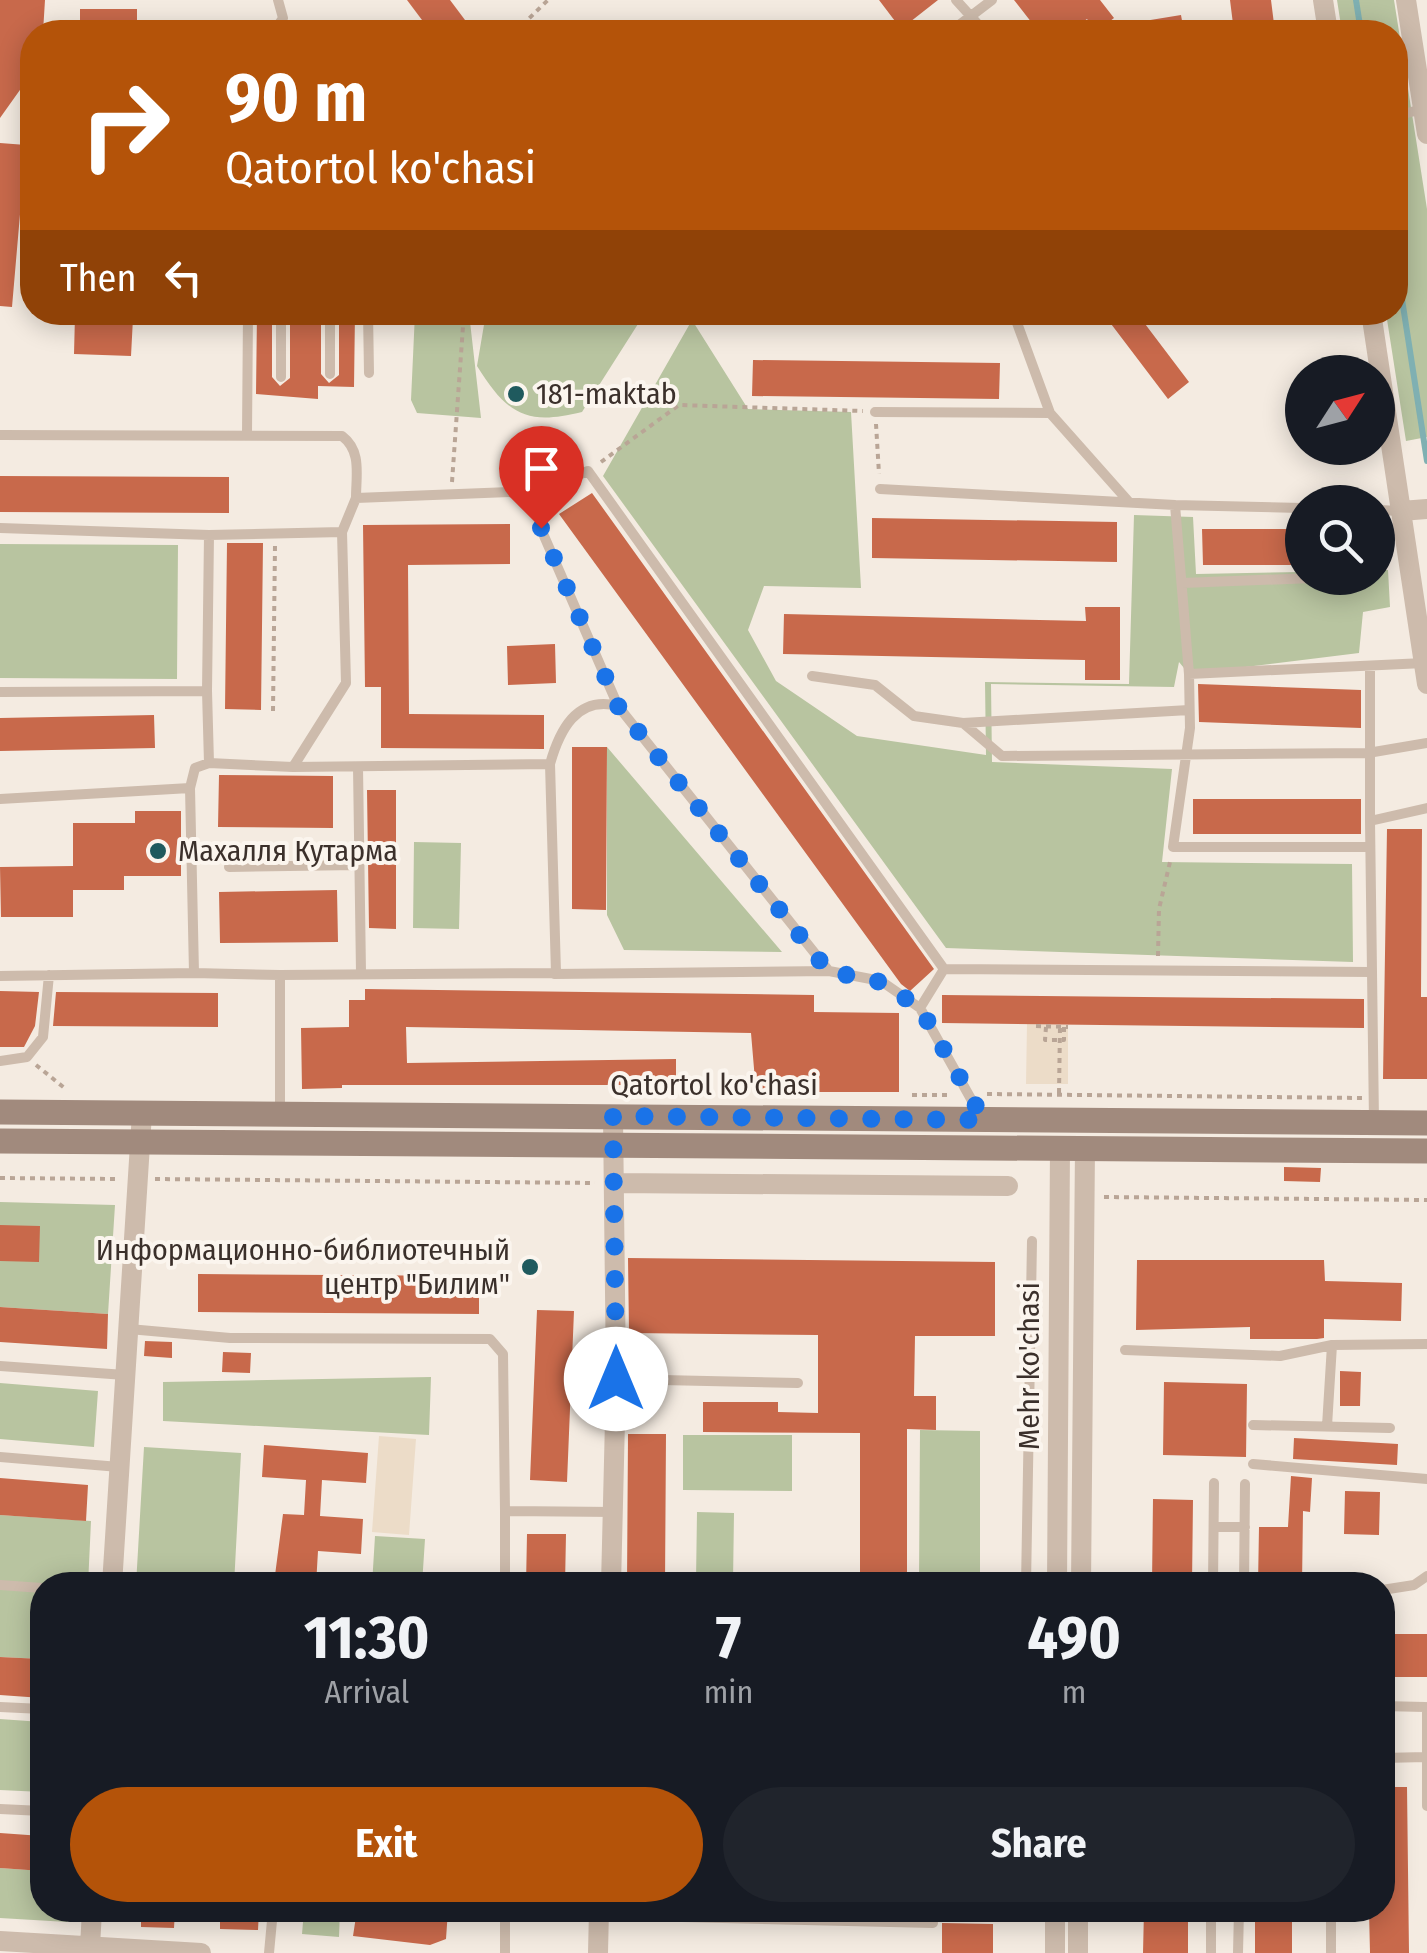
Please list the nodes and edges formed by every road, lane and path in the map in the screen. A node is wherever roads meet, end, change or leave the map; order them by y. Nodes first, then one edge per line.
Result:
1 (548, 0) edge
2 (956, 0) edge
3 (992, 0) edge
4 (1406, 0) edge
5 (970, 18) junction
6 (527, 20) edge
7 (967, 20) edge
8 (1425, 109) edge
9 (1427, 134) edge
10 (248, 325) edge
11 (281, 325) edge
12 (330, 325) edge
13 (368, 325) edge
14 (463, 325) edge
15 (1018, 325) edge
16 (1373, 325) edge
17 (369, 372) dead end
18 (330, 374) dead end
19 (281, 377) dead end
20 (875, 412) junction
21 (1050, 413) junction
22 (247, 434) junction
23 (0, 435) edge
24 (588, 471) junction
25 (880, 489) joint
26 (538, 491) junction
27 (450, 494) junction
28 (356, 498) junction
29 (1129, 502) junction
30 (1175, 505) junction
31 (1285, 508) edge
32 (1427, 509) edge
33 (1395, 511) edge
34 (1401, 511) junction
35 (0, 528) edge
36 (342, 532) junction
37 (275, 535) junction
38 (209, 536) junction
39 (1285, 579) edge
40 (1182, 583) junction
41 (1370, 666) junction
42 (1189, 674) junction
43 (1425, 674) edge
44 (812, 676) dead end
45 (207, 691) junction
46 (0, 692) edge
47 (618, 706) junction
48 (1189, 710) junction
49 (273, 711) dead end
50 (963, 723) junction
51 (1427, 743) edge
52 (1185, 754) junction
53 (1368, 754) junction
54 (210, 763) junction
55 (550, 764) junction
56 (293, 767) junction
57 (358, 767) junction
58 (190, 788) junction
59 (0, 799) edge
60 (1427, 808) edge
61 (1370, 821) junction
62 (1173, 847) junction
63 (1369, 847) junction
64 (358, 865) junction
65 (229, 868) dead end
66 (944, 969) junction
67 (828, 971) junction
68 (1158, 972) junction
69 (1371, 972) junction
70 (194, 973) junction
71 (362, 973) junction
72 (553, 974) junction
73 (280, 975) junction
74 (0, 976) edge
75 (50, 976) junction
76 (920, 1008) junction
77 (1061, 1026) junction
78 (28, 1058) junction
79 (0, 1061) edge
80 (84, 1090) dead end
81 (1059, 1092) junction
82 (900, 1095) dead end
83 (966, 1095) junction
84 (1374, 1111) junction
85 (0, 1112) edge
86 (142, 1113) junction
87 (280, 1114) junction
88 (613, 1116) junction
89 (984, 1120) junction
90 (1072, 1120) junction
91 (1427, 1123) edge
92 (0, 1141) edge
93 (140, 1142) junction
94 (280, 1143) junction
95 (614, 1145) junction
96 (1072, 1148) junction
97 (1427, 1151) edge
98 (0, 1178) edge
99 (138, 1179) junction
100 (616, 1184) junction
101 (1008, 1186) dead end
102 (1104, 1197) dead end
103 (1427, 1200) edge
104 (1032, 1241) dead end
105 (128, 1329) junction
106 (1427, 1344) edge
107 (1332, 1345) junction
108 (1125, 1350) dead end
109 (0, 1366) edge
110 (126, 1376) junction
111 (616, 1379) junction
112 (798, 1383) dead end
113 (1253, 1425) dead end
114 (1327, 1426) junction
115 (1390, 1428) dead end
116 (0, 1457) edge
117 (1253, 1464) dead end
118 (120, 1467) junction
119 (1427, 1479) edge
120 (1214, 1483) dead end
121 (1245, 1484) dead end
122 (505, 1511) junction
123 (615, 1512) junction
124 (1214, 1527) junction
125 (1244, 1527) junction
126 (113, 1572) edge
127 (505, 1572) edge
128 (612, 1572) edge
129 (1026, 1572) edge
130 (1057, 1572) edge
131 (1081, 1572) edge
132 (1214, 1572) edge
133 (1244, 1572) edge
134 (1427, 1576) edge
135 (0, 1585) edge
136 (30, 1587) edge
137 (1395, 1588) edge
138 (1395, 1706) edge
139 (0, 1707) edge
140 (1426, 1707) edge
141 (30, 1708) edge
142 (1426, 1757) edge
143 (1395, 1758) edge
144 (1427, 1806) edge
145 (0, 1809) edge
146 (30, 1810) edge
147 (91, 1922) edge
148 (272, 1922) edge
149 (505, 1922) edge
150 (599, 1922) edge
151 (903, 1922) edge
152 (1055, 1922) edge
153 (1078, 1922) edge
154 (1211, 1922) edge
155 (1239, 1922) edge
156 (1331, 1922) edge
157 (933, 1923) dead end
158 (0, 1940) edge
159 (90, 1947) junction
160 (202, 1953) edge
161 (270, 1953) edge
162 (505, 1953) edge
163 (598, 1953) edge
164 (1055, 1953) edge
165 (1078, 1953) edge
166 (1210, 1953) edge
167 (1238, 1953) edge
168 (1331, 1953) edge

1 - 6 path
2 - 5 lane
3 - 5 lane
4 - 8 street
5 - 7 lane
8 - 9 street
10 - 22 lane
11 - 19 lane
12 - 18 lane
13 - 17 lane
14 - 27 path
15 - 21 lane
16 - 34 street
20 - 21 lane
20 - 24 path
20 - 25 path
21 - 29 lane
22 - 23 lane
22 - 28 lane
24 - 26 lane
24 - 66 lane
25 - 29 lane
26 - 27 lane
26 - 47 lane
27 - 28 lane
28 - 36 lane
29 - 30 lane
30 - 31 lane
30 - 40 lane
32 - 34 street
33 - 34 lane
34 - 43 street
35 - 38 lane
36 - 37 lane
36 - 56 lane
37 - 38 lane
37 - 49 path
38 - 45 lane
39 - 40 lane
40 - 42 lane
41 - 42 lane
41 - 43 lane
41 - 53 lane
42 - 48 lane
44 - 50 lane
45 - 46 lane
45 - 54 lane
47 - 55 lane
47 - 67 lane
48 - 50 lane
48 - 52 lane
50 - 52 lane
51 - 53 lane
52 - 53 lane
52 - 62 lane
53 - 61 lane
54 - 56 lane
54 - 58 lane
55 - 57 lane
55 - 72 lane
56 - 57 lane
57 - 64 lane
58 - 59 lane
58 - 70 lane
60 - 61 lane
61 - 63 lane
62 - 63 lane
62 - 68 path
63 - 69 lane
64 - 65 lane
64 - 71 lane
66 - 68 lane
66 - 76 lane
67 - 72 lane
67 - 76 lane
68 - 69 lane
69 - 84 lane
70 - 73 lane
70 - 75 lane
71 - 72 lane
71 - 73 lane
73 - 87 lane
74 - 75 lane
75 - 78 lane
76 - 83 lane
77 - 77 path
77 - 81 path
78 - 79 lane
78 - 80 path
81 - 83 path
81 - 84 path
82 - 83 path
83 - 89 lane
84 - 90 main road, Qatortol ko'chasi
84 - 91 main road, Qatortol ko'chasi
85 - 86 main road, Qatortol ko'chasi
86 - 87 main road, Qatortol ko'chasi
86 - 93 street
87 - 88 main road, Qatortol ko'chasi
87 - 94 lane
88 - 89 main road, Qatortol ko'chasi
88 - 95 street
89 - 90 main road, Qatortol ko'chasi
90 - 96 main road
92 - 93 main road, Qatortol ko'chasi
93 - 94 main road, Qatortol ko'chasi
93 - 99 street
94 - 95 main road, Qatortol ko'chasi
95 - 96 main road, Qatortol ko'chasi
95 - 100 street
96 - 97 main road, Qatortol ko'chasi
96 - 130 street, Mehr ko'chasi
96 - 131 street, Mehr ko'chasi
98 - 99 path
99 - 100 path
99 - 105 street
100 - 101 street
100 - 111 street
102 - 103 path
104 - 129 lane
105 - 110 street
105 - 122 lane
106 - 107 lane
107 - 108 lane
107 - 114 lane
109 - 110 lane
110 - 118 street
111 - 112 lane
111 - 123 street
113 - 114 lane
114 - 115 lane
116 - 118 lane
117 - 119 lane
118 - 126 street
120 - 124 lane
121 - 125 lane
122 - 123 lane
122 - 127 lane
123 - 128 street
124 - 125 lane
124 - 132 lane
125 - 133 lane
134 - 137 lane
135 - 136 lane
138 - 140 lane
139 - 141 lane
140 - 142 lane
142 - 143 lane
142 - 144 lane
145 - 146 lane
147 - 159 street
148 - 161 lane
149 - 162 lane
150 - 163 street
151 - 157 lane
152 - 164 street
153 - 165 street
154 - 166 lane
155 - 167 lane
156 - 168 lane
158 - 159 street
159 - 160 street

